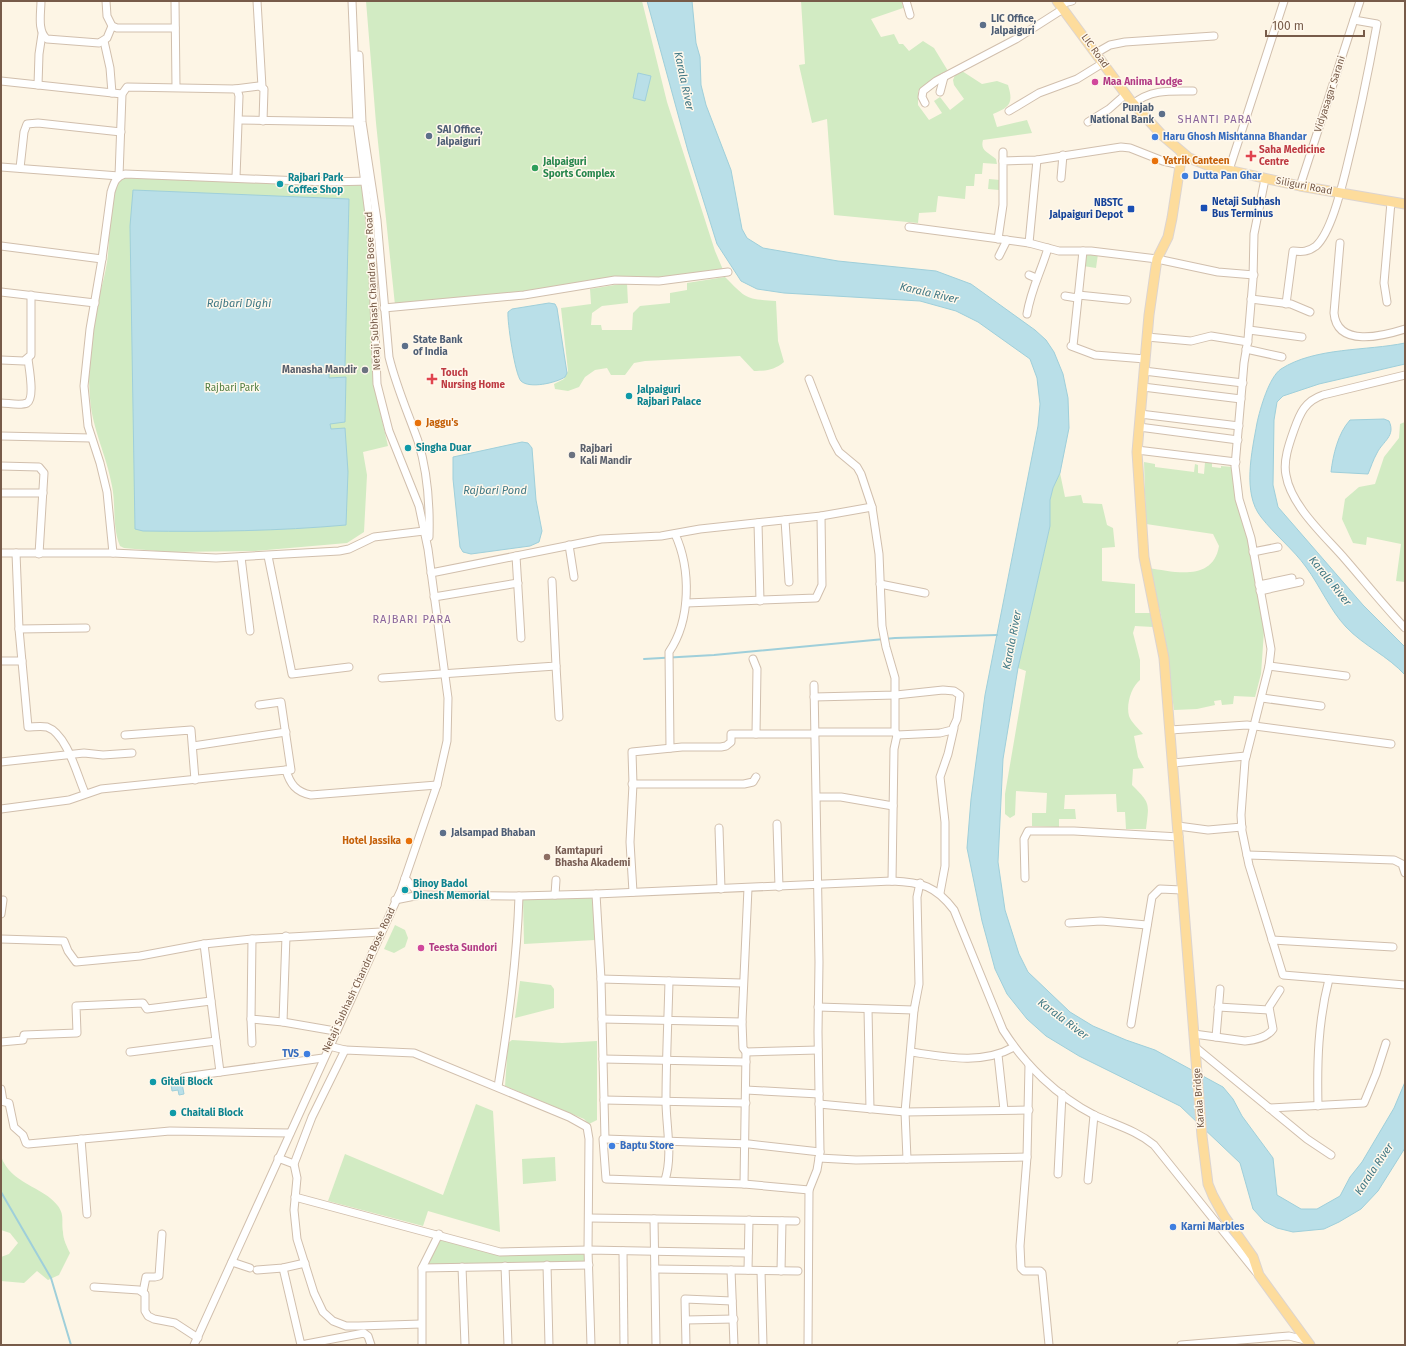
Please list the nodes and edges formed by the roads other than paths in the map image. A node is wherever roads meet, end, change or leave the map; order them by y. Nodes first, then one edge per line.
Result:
1 (41, 1) edge
2 (106, 1) edge
3 (175, 1) edge
4 (257, 1) edge
5 (352, 1) edge
6 (356, 1) edge
7 (906, 1) edge
8 (1072, 1) edge
9 (1284, 1) edge
10 (1360, 1) edge
11 (1060, 5) edge
12 (910, 15) dead end
13 (1354, 20) junction
14 (112, 26) junction
15 (175, 28) junction
16 (42, 34) junction
17 (1214, 36) dead end
18 (104, 41) junction
19 (1096, 53) junction
20 (1103, 63) junction
21 (944, 77) junction
22 (1, 81) edge
23 (38, 85) junction
24 (262, 86) junction
25 (176, 87) junction
26 (235, 89) junction
27 (1193, 91) dead end
28 (940, 92) dead end
29 (112, 93) junction
30 (122, 94) junction
31 (1126, 94) junction
32 (925, 103) dead end
33 (1133, 104) junction
34 (1009, 111) dead end
35 (239, 120) junction
36 (262, 121) junction
37 (357, 122) junction
38 (1088, 122) dead end
39 (121, 132) junction
40 (1003, 152) dead end
41 (1182, 153) junction
42 (1063, 154) junction
43 (1037, 160) junction
44 (1003, 161) junction
45 (1180, 165) junction
46 (1, 166) edge
47 (20, 168) junction
48 (1229, 170) junction
49 (119, 176) junction
50 (236, 177) junction
51 (1061, 178) dead end
52 (1265, 179) junction
53 (367, 182) junction
54 (1300, 186) junction
55 (1340, 194) junction
56 (1391, 202) junction
57 (1405, 204) edge
58 (909, 227) dead end
59 (998, 239) junction
60 (1008, 240) junction
61 (1029, 243) junction
62 (1340, 243) dead end
63 (1, 246) edge
64 (1048, 248) junction
65 (1083, 251) junction
66 (999, 256) dead end
67 (102, 259) junction
68 (1157, 259) junction
69 (728, 272) dead end
70 (1029, 275) dead end
71 (1254, 275) junction
72 (1036, 278) junction
73 (1, 292) edge
74 (31, 295) junction
75 (1065, 296) dead end
76 (1078, 296) junction
77 (1127, 300) dead end
78 (1252, 300) junction
79 (1386, 302) dead end
80 (94, 303) junction
81 (1286, 304) junction
82 (384, 308) junction
83 (1310, 312) dead end
84 (1026, 314) dead end
85 (1405, 329) edge
86 (1249, 330) junction
87 (1147, 336) junction
88 (1302, 337) dead end
89 (1247, 345) junction
90 (1282, 358) dead end
91 (28, 359) junction
92 (1145, 359) junction
93 (1, 360) edge
94 (1144, 371) junction
95 (1405, 376) edge
96 (809, 379) dead end
97 (1242, 383) junction
98 (1143, 387) junction
99 (1241, 399) junction
100 (1, 403) edge
101 (1140, 414) junction
102 (1239, 426) junction
103 (1139, 427) junction
104 (1, 436) edge
105 (91, 438) junction
106 (1238, 440) junction
107 (1137, 450) junction
108 (1236, 462) junction
109 (1, 466) edge
110 (1, 493) edge
111 (43, 494) junction
112 (872, 507) junction
113 (821, 516) junction
114 (785, 520) junction
115 (758, 523) junction
116 (424, 531) junction
117 (675, 534) junction
118 (568, 545) junction
119 (1278, 548) dead end
120 (428, 549) junction
121 (1253, 552) junction
122 (1, 553) edge
123 (16, 553) junction
124 (113, 553) junction
125 (39, 554) junction
126 (268, 556) junction
127 (516, 556) junction
128 (241, 557) junction
129 (431, 573) junction
130 (574, 577) dead end
131 (1292, 578) dead end
132 (552, 581) dead end
133 (789, 582) dead end
134 (1300, 582) dead end
135 (518, 583) junction
136 (880, 584) junction
137 (1260, 588) junction
138 (925, 592) dead end
139 (434, 597) junction
140 (760, 601) junction
141 (686, 603) junction
142 (86, 628) dead end
143 (1405, 628) edge
144 (19, 629) junction
145 (250, 631) dead end
146 (521, 638) dead end
147 (753, 659) dead end
148 (1, 661) edge
149 (22, 661) junction
150 (556, 666) junction
151 (1269, 666) junction
152 (348, 667) dead end
153 (445, 674) junction
154 (1346, 676) dead end
155 (382, 678) dead end
156 (814, 685) dead end
157 (896, 695) junction
158 (814, 697) junction
159 (1262, 698) junction
160 (259, 705) dead end
161 (1321, 706) dead end
162 (559, 717) dead end
163 (1254, 726) junction
164 (954, 728) junction
165 (1170, 730) junction
166 (286, 732) junction
167 (815, 733) junction
168 (756, 734) junction
169 (896, 734) junction
170 (125, 736) dead end
171 (1391, 744) dead end
172 (193, 746) junction
173 (670, 748) junction
174 (70, 754) junction
175 (132, 754) dead end
176 (1246, 756) junction
177 (1, 762) edge
178 (1173, 763) junction
179 (286, 770) junction
180 (756, 777) dead end
181 (195, 780) junction
182 (632, 784) junction
183 (437, 785) junction
184 (85, 793) junction
185 (817, 797) junction
186 (893, 806) junction
187 (1, 809) edge
188 (777, 824) dead end
189 (1178, 826) junction
190 (719, 828) dead end
191 (1242, 828) junction
192 (1179, 837) junction
193 (1247, 855) junction
194 (1404, 873) edge
195 (405, 878) junction
196 (1025, 878) dead end
197 (556, 880) dead end
198 (892, 881) junction
199 (920, 883) junction
200 (818, 884) junction
201 (779, 887) junction
202 (748, 888) junction
203 (721, 889) junction
204 (1182, 890) junction
205 (633, 892) junction
206 (940, 893) junction
207 (596, 894) junction
208 (420, 895) junction
209 (555, 895) junction
210 (519, 896) junction
211 (3, 900) dead end
212 (395, 900) junction
213 (1, 914) edge
214 (1069, 923) dead end
215 (1147, 925) junction
216 (381, 932) junction
217 (286, 936) junction
218 (1, 939) edge
219 (252, 939) junction
220 (1272, 940) junction
221 (204, 944) junction
222 (1393, 946) dead end
223 (601, 979) junction
224 (1329, 979) junction
225 (669, 981) junction
226 (742, 983) junction
227 (1405, 985) edge
228 (1220, 990) dead end
229 (1280, 990) dead end
230 (211, 1002) junction
231 (1218, 1007) junction
232 (818, 1008) junction
233 (868, 1009) junction
234 (914, 1010) junction
235 (1269, 1010) junction
236 (251, 1019) junction
237 (602, 1019) junction
238 (668, 1020) junction
239 (283, 1022) junction
240 (742, 1022) junction
241 (1132, 1024) dead end
242 (335, 1031) junction
243 (1194, 1034) junction
244 (1216, 1037) junction
245 (216, 1041) junction
246 (1, 1042) edge
247 (252, 1043) dead end
248 (1386, 1043) dead end
249 (328, 1046) junction
250 (1014, 1047) junction
251 (1195, 1047) junction
252 (345, 1050) junction
253 (818, 1050) junction
254 (130, 1052) dead end
255 (746, 1052) junction
256 (911, 1052) junction
257 (998, 1055) junction
258 (323, 1058) junction
259 (603, 1059) junction
260 (667, 1060) junction
261 (746, 1062) junction
262 (1029, 1065) junction
263 (220, 1072) junction
264 (184, 1077) dead end
265 (1, 1088) edge
266 (498, 1088) junction
267 (746, 1090) junction
268 (819, 1094) junction
269 (1062, 1094) junction
270 (604, 1100) junction
271 (2, 1101) edge
272 (666, 1101) junction
273 (746, 1103) junction
274 (819, 1104) junction
275 (1318, 1106) junction
276 (1269, 1108) junction
277 (870, 1109) junction
278 (1004, 1110) junction
279 (1029, 1110) junction
280 (904, 1112) junction
281 (1094, 1115) junction
282 (290, 1133) junction
283 (81, 1139) junction
284 (589, 1139) junction
285 (604, 1139) junction
286 (668, 1140) junction
287 (745, 1144) junction
288 (820, 1155) junction
289 (1331, 1155) dead end
290 (1027, 1157) junction
291 (278, 1158) junction
292 (907, 1159) junction
293 (294, 1164) junction
294 (1058, 1174) dead end
295 (666, 1180) junction
296 (1088, 1180) dead end
297 (744, 1184) junction
298 (809, 1190) junction
299 (295, 1197) junction
300 (87, 1214) dead end
301 (589, 1218) junction
302 (654, 1219) junction
303 (749, 1220) junction
304 (782, 1221) junction
305 (796, 1221) dead end
306 (162, 1234) dead end
307 (439, 1234) junction
308 (588, 1250) junction
309 (623, 1251) junction
310 (654, 1252) junction
311 (748, 1253) junction
312 (232, 1262) junction
313 (305, 1263) junction
314 (548, 1265) junction
315 (589, 1265) junction
316 (504, 1266) junction
317 (462, 1267) junction
318 (283, 1268) junction
319 (422, 1268) junction
320 (655, 1269) junction
321 (731, 1270) junction
322 (748, 1270) junction
323 (761, 1271) junction
324 (781, 1271) junction
325 (798, 1271) dead end
326 (1259, 1276) junction
327 (94, 1287) dead end
328 (143, 1292) junction
329 (732, 1301) junction
330 (686, 1320) junction
331 (734, 1320) junction
332 (421, 1324) junction
333 (1294, 1325) junction
334 (1289, 1336) junction
335 (198, 1338) junction
336 (1308, 1342) edge
337 (194, 1345) edge
338 (371, 1345) edge
339 (422, 1345) edge
340 (465, 1345) edge
341 (508, 1345) edge
342 (549, 1345) edge
343 (591, 1345) edge
344 (624, 1345) edge
345 (656, 1345) edge
346 (686, 1345) edge
347 (734, 1345) edge
348 (763, 1345) edge
349 (808, 1345) edge
350 (1049, 1345) edge
351 (1181, 1345) edge

1 - 16 street
2 - 14 street
3 - 15 street
4 - 24 street
5 - 37 street, Netaji Subhash Chandra Bose Road
6 - 53 street, Netaji Subhash Chandra Bose Road
7 - 12 street
8 - 11 street
9 - 48 street
10 - 13 street, Vidyasagar Sarani
11 - 19 main road, LIC Road
11 - 21 street
13 - 54 street, Vidyasagar Sarani
13 - 55 street
14 - 15 street
14 - 18 street
15 - 25 street
16 - 18 street
16 - 23 street
17 - 19 street
18 - 29 street
19 - 20 main road, LIC Road
20 - 31 main road, LIC Road
20 - 34 street
21 - 28 street
21 - 32 street
22 - 23 street
23 - 29 street
24 - 26 street
24 - 36 street
25 - 26 street
25 - 30 street
26 - 35 street
27 - 33 street
29 - 30 street
30 - 39 street
31 - 33 main road, LIC Road
31 - 38 street
33 - 41 main road, LIC Road
35 - 36 street
35 - 50 street
36 - 37 street
37 - 53 street, Netaji Subhash Chandra Bose Road
39 - 47 street
39 - 49 street
40 - 44 street
41 - 45 main road, Karala Bridge
41 - 48 main road, Siliguri Road
42 - 43 street
42 - 45 street
42 - 51 street
43 - 44 street
43 - 61 street
44 - 59 street
45 - 68 main road, Karala Bridge
46 - 47 street
47 - 49 street
48 - 52 main road, Siliguri Road
49 - 50 street
49 - 67 street
50 - 53 street
52 - 54 main road, Siliguri Road
52 - 71 street
53 - 82 street, Netaji Subhash Chandra Bose Road
53 - 116 street, Netaji Subhash Chandra Bose Road
54 - 55 main road, Siliguri Road
55 - 56 main road, Siliguri Road
55 - 81 street
56 - 57 main road, Siliguri Road
56 - 79 street
58 - 59 street
59 - 60 street
60 - 61 street
60 - 66 street
61 - 64 street
62 - 85 street
63 - 67 street
64 - 65 street
64 - 72 street
65 - 68 street
65 - 76 street
67 - 80 street
68 - 71 street
68 - 87 main road, Karala Bridge
69 - 82 street
70 - 72 street
71 - 78 street
72 - 84 street
73 - 74 street
74 - 80 street
74 - 91 street
75 - 76 street
76 - 77 street
76 - 92 street
78 - 81 street
78 - 86 street
80 - 105 street
81 - 83 street
82 - 120 street, Netaji Subhash Chandra Bose Road
86 - 88 street
86 - 89 street
87 - 89 street
87 - 92 main road, Karala Bridge
89 - 90 street
89 - 97 street
91 - 93 street
91 - 100 street
92 - 94 main road, Karala Bridge
94 - 97 street
94 - 98 main road, Karala Bridge
95 - 143 street
96 - 112 street
97 - 99 street
98 - 99 street
98 - 101 main road, Karala Bridge
99 - 102 street
101 - 102 street
101 - 103 main road, Karala Bridge
102 - 106 street
103 - 106 street
103 - 107 main road, Karala Bridge
104 - 105 street
105 - 124 street
106 - 108 street
107 - 108 street
107 - 165 main road, Karala Bridge
108 - 121 street
109 - 111 street
110 - 111 street
111 - 125 street
112 - 113 street
112 - 136 street
113 - 114 street
113 - 140 street
114 - 115 street
114 - 133 street
115 - 117 street
115 - 140 street
116 - 120 street, Netaji Subhash Chandra Bose Road
116 - 126 street
117 - 118 street
117 - 141 street
118 - 127 street
118 - 130 street
119 - 121 street
120 - 129 street, Netaji Subhash Chandra Bose Road
121 - 137 street
122 - 123 street
123 - 125 street
123 - 144 street
124 - 125 street
124 - 128 street
126 - 128 street
126 - 152 street
127 - 129 street
127 - 135 street
128 - 145 street
129 - 139 street, Netaji Subhash Chandra Bose Road
131 - 137 street
132 - 150 street
134 - 137 street
135 - 139 street
135 - 146 street
136 - 138 street
136 - 157 street
137 - 151 street
139 - 153 street, Netaji Subhash Chandra Bose Road
140 - 141 street
141 - 173 street
142 - 144 street
144 - 149 street
147 - 168 street
148 - 149 street
149 - 174 street
150 - 153 street
150 - 162 street
151 - 154 street
151 - 159 street
153 - 155 street
153 - 183 street, Netaji Subhash Chandra Bose Road
156 - 158 street
157 - 158 street
157 - 164 street
157 - 169 street
158 - 167 street
159 - 161 street
159 - 163 street
160 - 166 street
163 - 165 street
163 - 171 street
163 - 176 street
164 - 169 street
164 - 206 street
165 - 178 main road, Karala Bridge
166 - 172 street
166 - 179 street
167 - 168 street
167 - 169 street
167 - 185 street
168 - 173 street
169 - 186 street
170 - 172 street
172 - 181 street
173 - 182 street
174 - 175 street
174 - 177 street
174 - 184 street
176 - 178 street
176 - 191 street
178 - 189 main road, Karala Bridge
179 - 181 street
179 - 183 street
180 - 182 street
181 - 184 street
182 - 205 street
183 - 195 street, Netaji Subhash Chandra Bose Road
184 - 187 street
185 - 186 street
185 - 200 street
186 - 198 street
188 - 201 street
189 - 191 street
189 - 192 main road, Karala Bridge
190 - 203 street
191 - 193 street
192 - 196 street
192 - 204 main road, Karala Bridge
193 - 194 street
193 - 220 street
195 - 208 street
195 - 212 street, Netaji Subhash Chandra Bose Road
197 - 209 street
198 - 199 street
198 - 200 street
199 - 206 street
199 - 234 street
200 - 201 street
200 - 232 street
201 - 202 street
202 - 203 street
202 - 226 street
203 - 205 street
204 - 215 street
204 - 243 main road, Karala Bridge
205 - 207 street
206 - 250 street
207 - 209 street
207 - 223 street
208 - 210 street
208 - 212 street
209 - 210 street
210 - 266 street
211 - 213 street
212 - 216 street, Netaji Subhash Chandra Bose Road
214 - 215 street
215 - 241 street
216 - 217 street
216 - 242 street, Netaji Subhash Chandra Bose Road
217 - 219 street
217 - 239 street
218 - 221 street
219 - 221 street
219 - 236 street
220 - 222 street
220 - 224 street
221 - 230 street
223 - 225 street
223 - 237 street
224 - 227 street
224 - 275 street
225 - 226 street
225 - 238 street
226 - 240 street
228 - 231 street
229 - 235 street
230 - 245 street
230 - 246 street
231 - 235 street
231 - 244 street
232 - 233 street
232 - 253 street
233 - 234 street
233 - 277 street
234 - 256 street
235 - 244 street
236 - 239 street
236 - 247 street
237 - 238 street
237 - 259 street
238 - 240 street
238 - 260 street
239 - 242 street
240 - 255 street
242 - 249 street, Netaji Subhash Chandra Bose Road
243 - 244 street
243 - 251 main road, Karala Bridge
245 - 254 street
245 - 263 street
248 - 275 street
249 - 252 street
249 - 258 street, Netaji Subhash Chandra Bose Road
250 - 257 street
250 - 262 street
251 - 276 street
251 - 326 main road, Karala Bridge
252 - 266 street
252 - 293 street
253 - 255 street
253 - 268 street
255 - 261 street
256 - 257 street
256 - 280 street
257 - 278 street
258 - 263 street
258 - 282 street, Netaji Subhash Chandra Bose Road
259 - 260 street
259 - 270 street
260 - 261 street
260 - 272 street
261 - 267 street
262 - 269 street
262 - 279 street
263 - 264 street
265 - 271 street
266 - 284 street
267 - 268 street
267 - 273 street
268 - 274 street
269 - 281 street
269 - 294 street
270 - 272 street
270 - 285 street
271 - 283 street
272 - 273 street
272 - 286 street
273 - 287 street
274 - 277 street
274 - 288 street
275 - 276 street
276 - 289 street
277 - 280 street
278 - 279 street
278 - 280 street
279 - 290 street
280 - 292 street
281 - 296 street
281 - 326 street
282 - 283 street
282 - 291 street, Netaji Subhash Chandra Bose Road
283 - 300 street
284 - 285 street
284 - 301 street
285 - 286 street
285 - 295 street
286 - 287 street
286 - 295 street
287 - 288 street
287 - 297 street
288 - 292 street
288 - 298 street
290 - 292 street
290 - 350 street
291 - 293 street
291 - 312 street, Netaji Subhash Chandra Bose Road
293 - 299 street
295 - 297 street
297 - 298 street
298 - 349 street
299 - 307 street
299 - 313 street
301 - 302 street
301 - 308 street
302 - 303 street
302 - 310 street
303 - 304 street
303 - 311 street
304 - 305 street
304 - 324 street
306 - 328 street
307 - 308 street
307 - 319 street
308 - 309 street
308 - 315 street
309 - 310 street
309 - 344 street
310 - 311 street
310 - 320 street
311 - 322 street
312 - 318 street
312 - 335 street, Netaji Subhash Chandra Bose Road
313 - 318 street
313 - 332 street
314 - 315 street
314 - 316 street
314 - 342 street
315 - 343 street
316 - 317 street
316 - 341 street
317 - 319 street
317 - 340 street
318 - 338 street
319 - 332 street
320 - 321 street
320 - 345 street
321 - 322 street
321 - 329 street
322 - 323 street
323 - 324 street
323 - 348 street
324 - 325 street
326 - 333 main road, Karala Bridge
327 - 328 street
328 - 335 street
329 - 330 street
329 - 331 street
330 - 331 street
330 - 346 street
331 - 347 street
332 - 339 street
333 - 334 street
333 - 336 main road, Karala Bridge
334 - 336 street
334 - 351 street
335 - 337 street, Netaji Subhash Chandra Bose Road

